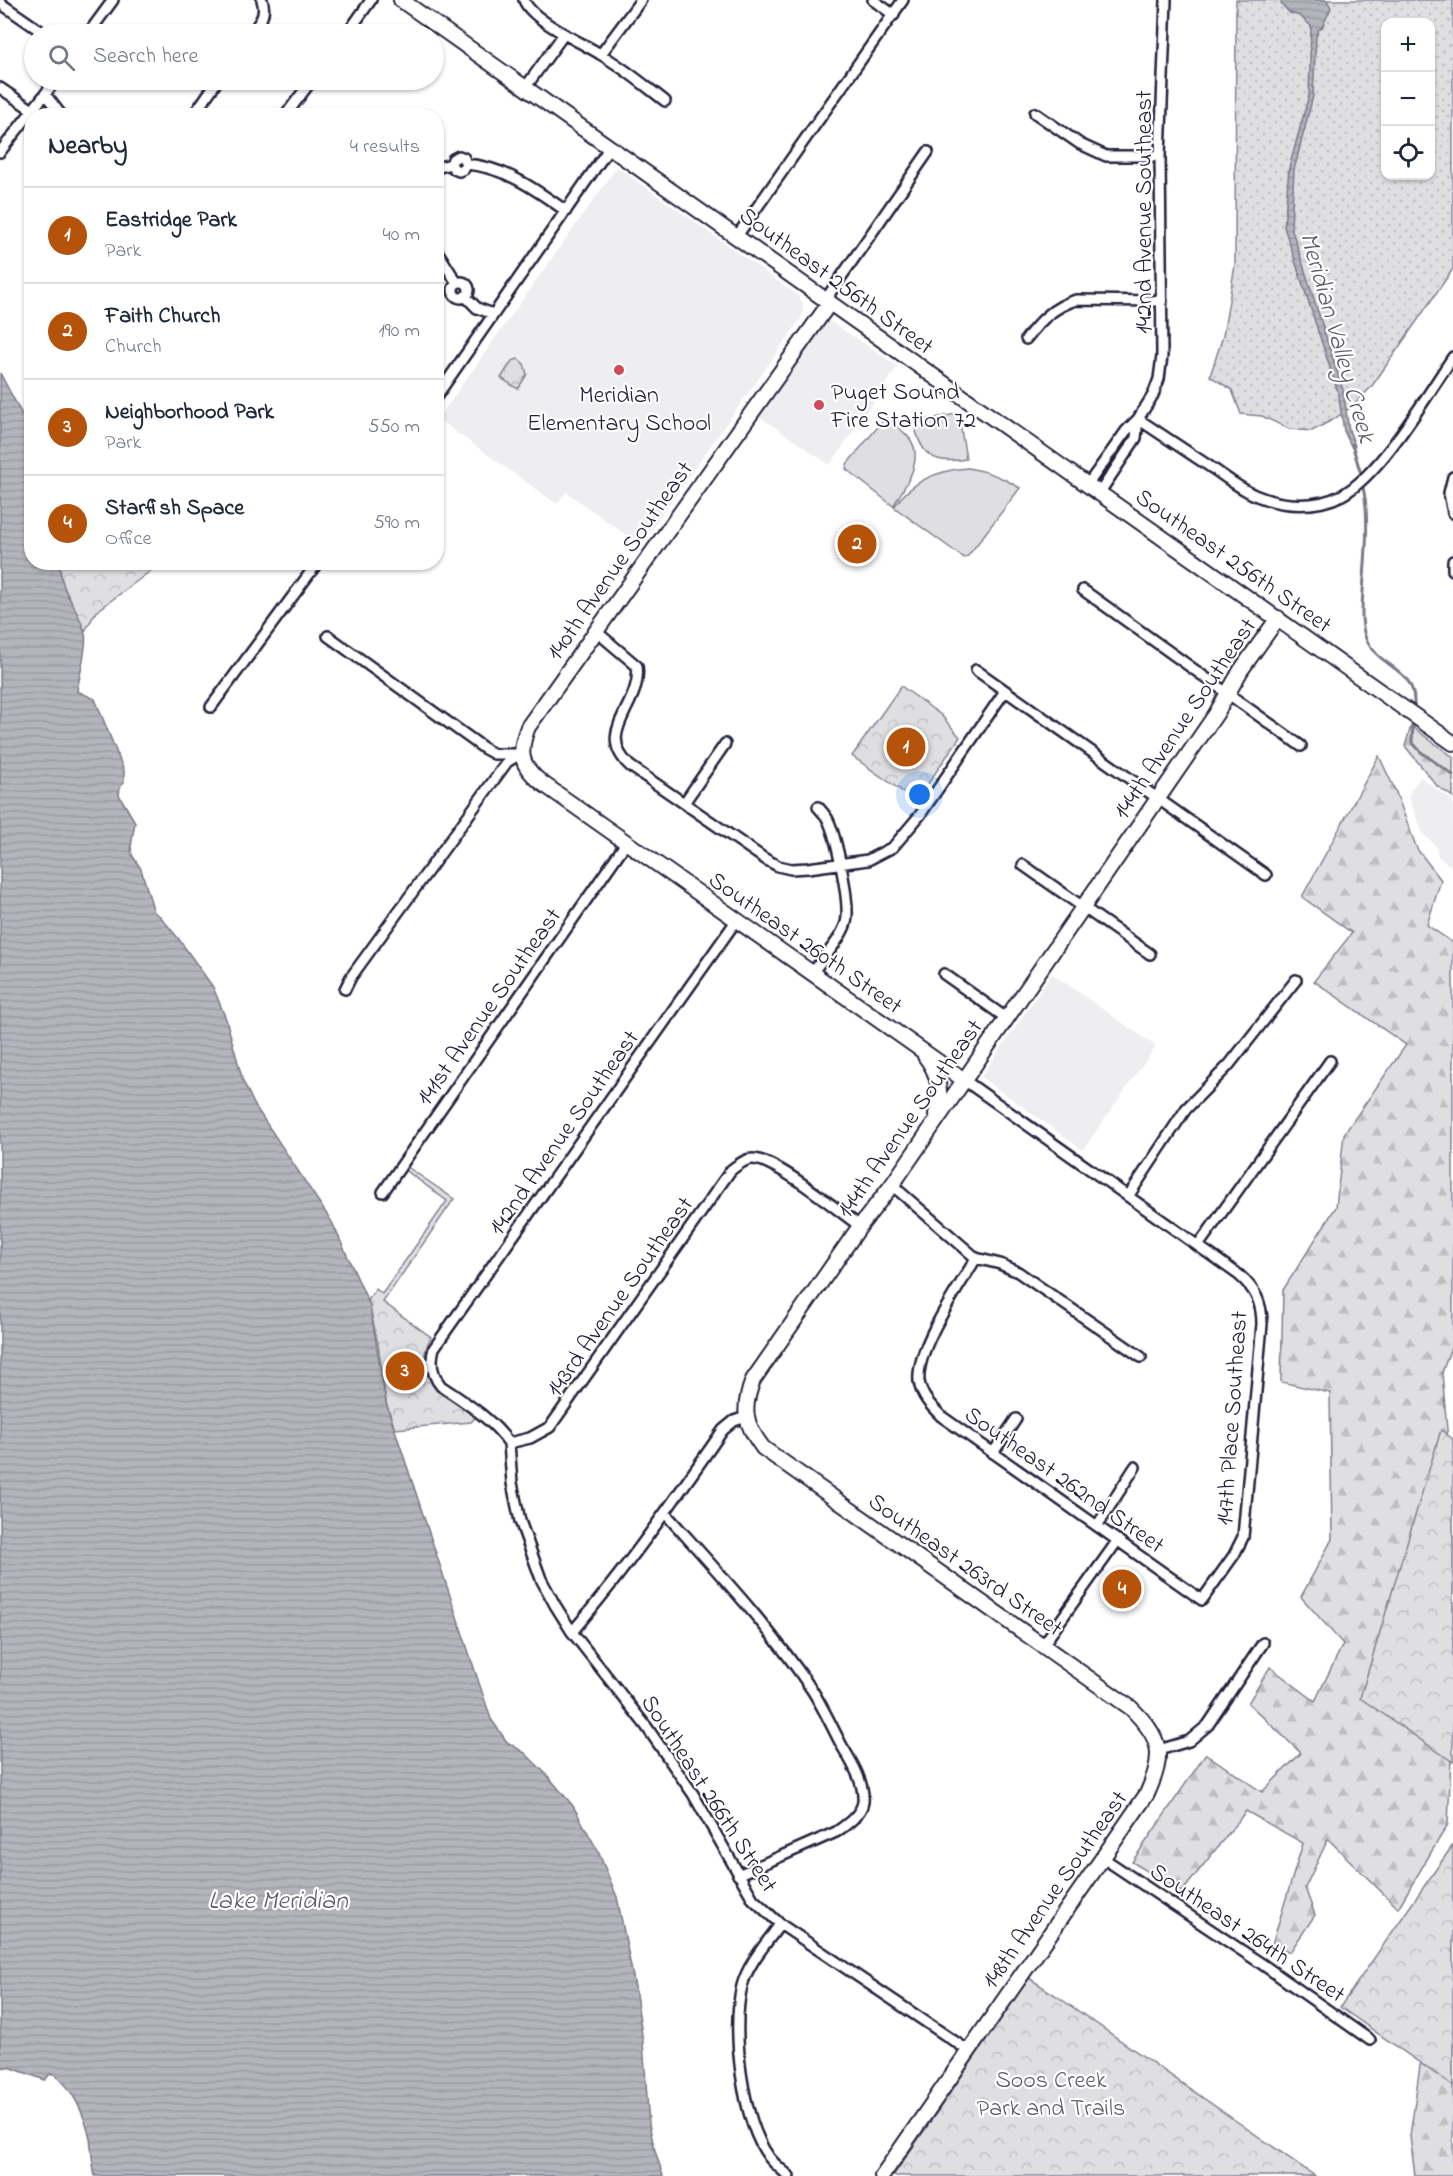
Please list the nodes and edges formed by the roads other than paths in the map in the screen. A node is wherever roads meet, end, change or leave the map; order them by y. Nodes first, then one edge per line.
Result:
1 (113, 0) edge
2 (371, 0) edge
3 (400, 0) edge
4 (524, 0) edge
5 (640, 0) edge
6 (873, 0) edge
7 (903, 0) edge
8 (1166, 0) edge
9 (0, 3) edge
10 (264, 5) edge
11 (894, 15) junction
12 (30, 24) edge
13 (95, 24) edge
14 (257, 24) edge
15 (353, 24) edge
16 (434, 24) edge
17 (444, 31) edge
18 (564, 34) junction
19 (601, 54) junction
20 (0, 88) edge
21 (525, 88) junction
22 (48, 90) edge
23 (211, 90) edge
24 (304, 90) edge
25 (45, 94) junction
26 (665, 101) dead end
27 (30, 108) edge
28 (32, 108) edge
29 (57, 108) edge
30 (199, 108) edge
31 (291, 108) edge
32 (1035, 113) dead end
33 (24, 119) edge
34 (610, 147) junction
35 (0, 152) edge
36 (928, 152) dead end
37 (1160, 156) junction
38 (444, 166) edge
39 (566, 211) junction
40 (737, 236) junction
41 (444, 262) edge
42 (1162, 301) junction
43 (828, 304) junction
44 (493, 314) junction
45 (1026, 339) dead end
46 (1453, 357) edge
47 (444, 384) edge
48 (1138, 419) junction
49 (1453, 477) edge
50 (1094, 488) junction
51 (1453, 513) edge
52 (1453, 561) edge
53 (312, 570) edge
54 (1453, 570) edge
55 (1083, 590) dead end
56 (1278, 618) junction
57 (597, 632) junction
58 (328, 636) dead end
59 (976, 670) dead end
60 (1005, 691) junction
61 (1229, 694) junction
62 (211, 707) dead end
63 (1453, 743) edge
64 (725, 744) dead end
65 (1301, 746) dead end
66 (522, 753) junction
67 (1157, 799) junction
68 (684, 803) junction
69 (818, 807) dead end
70 (626, 843) junction
71 (839, 864) junction
72 (1023, 865) dead end
73 (1266, 875) dead end
74 (1083, 907) junction
75 (736, 921) junction
76 (1150, 954) dead end
77 (812, 974) junction
78 (944, 974) dead end
79 (1296, 980) dead end
80 (345, 989) dead end
81 (1006, 1018) junction
82 (918, 1048) junction
83 (1330, 1061) dead end
84 (964, 1080) junction
85 (932, 1127) junction
86 (892, 1185) junction
87 (383, 1192) dead end
88 (1129, 1195) junction
89 (860, 1226) junction
90 (1198, 1246) junction
91 (976, 1258) junction
92 (1258, 1298) joint
93 (1141, 1357) dead end
94 (746, 1417) junction
95 (1016, 1419) dead end
96 (509, 1443) junction
97 (993, 1453) junction
98 (1136, 1467) dead end
99 (665, 1513) junction
100 (1096, 1526) junction
101 (1118, 1540) junction
102 (1202, 1600) joint
103 (572, 1632) junction
104 (1263, 1643) dead end
105 (1043, 1645) junction
106 (1159, 1750) junction
107 (1103, 1858) junction
108 (738, 1875) junction
109 (780, 1924) junction
110 (1370, 2040) dead end
111 (969, 2051) junction
112 (789, 2176) edge
113 (882, 2176) edge

1 - 13 street
2 - 15 street
3 - 16 street, Southeast 256th Street
4 - 18 street
5 - 19 street
6 - 11 street
7 - 11 street
8 - 37 street, 142nd Avenue Southeast
9 - 12 street
10 - 14 street
11 - 40 street
17 - 21 street, Southeast 256th Street
18 - 19 street
18 - 21 street
19 - 26 street
20 - 27 street
21 - 34 street, Southeast 256th Street
22 - 25 street
23 - 30 street
24 - 31 street
25 - 28 street
25 - 29 street
32 - 37 street
33 - 35 street
34 - 39 street
34 - 40 street, Southeast 256th Street
36 - 43 street, 140th Avenue Southeast
37 - 42 street, 142nd Avenue Southeast
38 - 39 street
39 - 44 street
40 - 43 street, Southeast 256th Street
41 - 44 street
42 - 45 street
42 - 48 street, 142nd Avenue Southeast
43 - 50 street, Southeast 256th Street
43 - 57 street, 140th Avenue Southeast
44 - 47 street
46 - 48 street
48 - 50 street, 142nd Avenue Southeast
49 - 51 street
50 - 56 street, Southeast 256th Street
52 - 54 street
53 - 62 street
55 - 61 street
56 - 61 street, 144th Avenue Southeast
56 - 63 street, Southeast 256th Street
57 - 66 street, 140th Avenue Southeast
57 - 68 street
58 - 66 street
59 - 60 street
60 - 67 street
60 - 71 street
61 - 65 street
61 - 67 street, 144th Avenue Southeast
64 - 68 street
66 - 70 street, Southeast 260th Street
66 - 80 street
67 - 73 street
67 - 74 street, 144th Avenue Southeast
68 - 71 street
69 - 71 street
70 - 75 street, Southeast 260th Street
70 - 87 street, 141st Avenue Southeast
71 - 77 street
72 - 74 street
74 - 76 street
74 - 81 street, 144th Avenue Southeast
75 - 77 street, Southeast 260th Street
75 - 96 street, 142nd Avenue Southeast
77 - 82 street, Southeast 260th Street
78 - 81 street
79 - 88 street
81 - 84 street, 144th Avenue Southeast
82 - 84 street, Southeast 260th Street
82 - 85 street
83 - 90 street
84 - 85 street, 144th Avenue Southeast
84 - 88 street, Southeast 260th Street
85 - 86 street, 144th Avenue Southeast
86 - 89 street, 144th Avenue Southeast
86 - 91 street
88 - 90 street, Southeast 260th Street
89 - 94 street, 144th Avenue Southeast
89 - 96 street, 143rd Avenue Southeast
90 - 92 street, Southeast 260th Street
91 - 93 street
91 - 97 street, Southeast 262nd Street
92 - 102 street, 147th Place Southeast
94 - 99 street
94 - 105 street, Southeast 263rd Street
95 - 97 street
96 - 103 street, Southeast 266th Street
97 - 100 street, Southeast 262nd Street
98 - 100 street
99 - 103 street
99 - 108 street
100 - 101 street, Southeast 262nd Street
101 - 102 street, Southeast 262nd Street
101 - 105 street
103 - 108 street, Southeast 266th Street
104 - 106 street
105 - 106 street, Southeast 263rd Street
106 - 107 street, 148th Avenue Southeast
107 - 110 street, Southeast 264th Street
107 - 111 street, 148th Avenue Southeast
108 - 109 street, Southeast 266th Street
109 - 111 street, Southeast 266th Street
109 - 112 street
111 - 113 street, 148th Avenue Southeast

